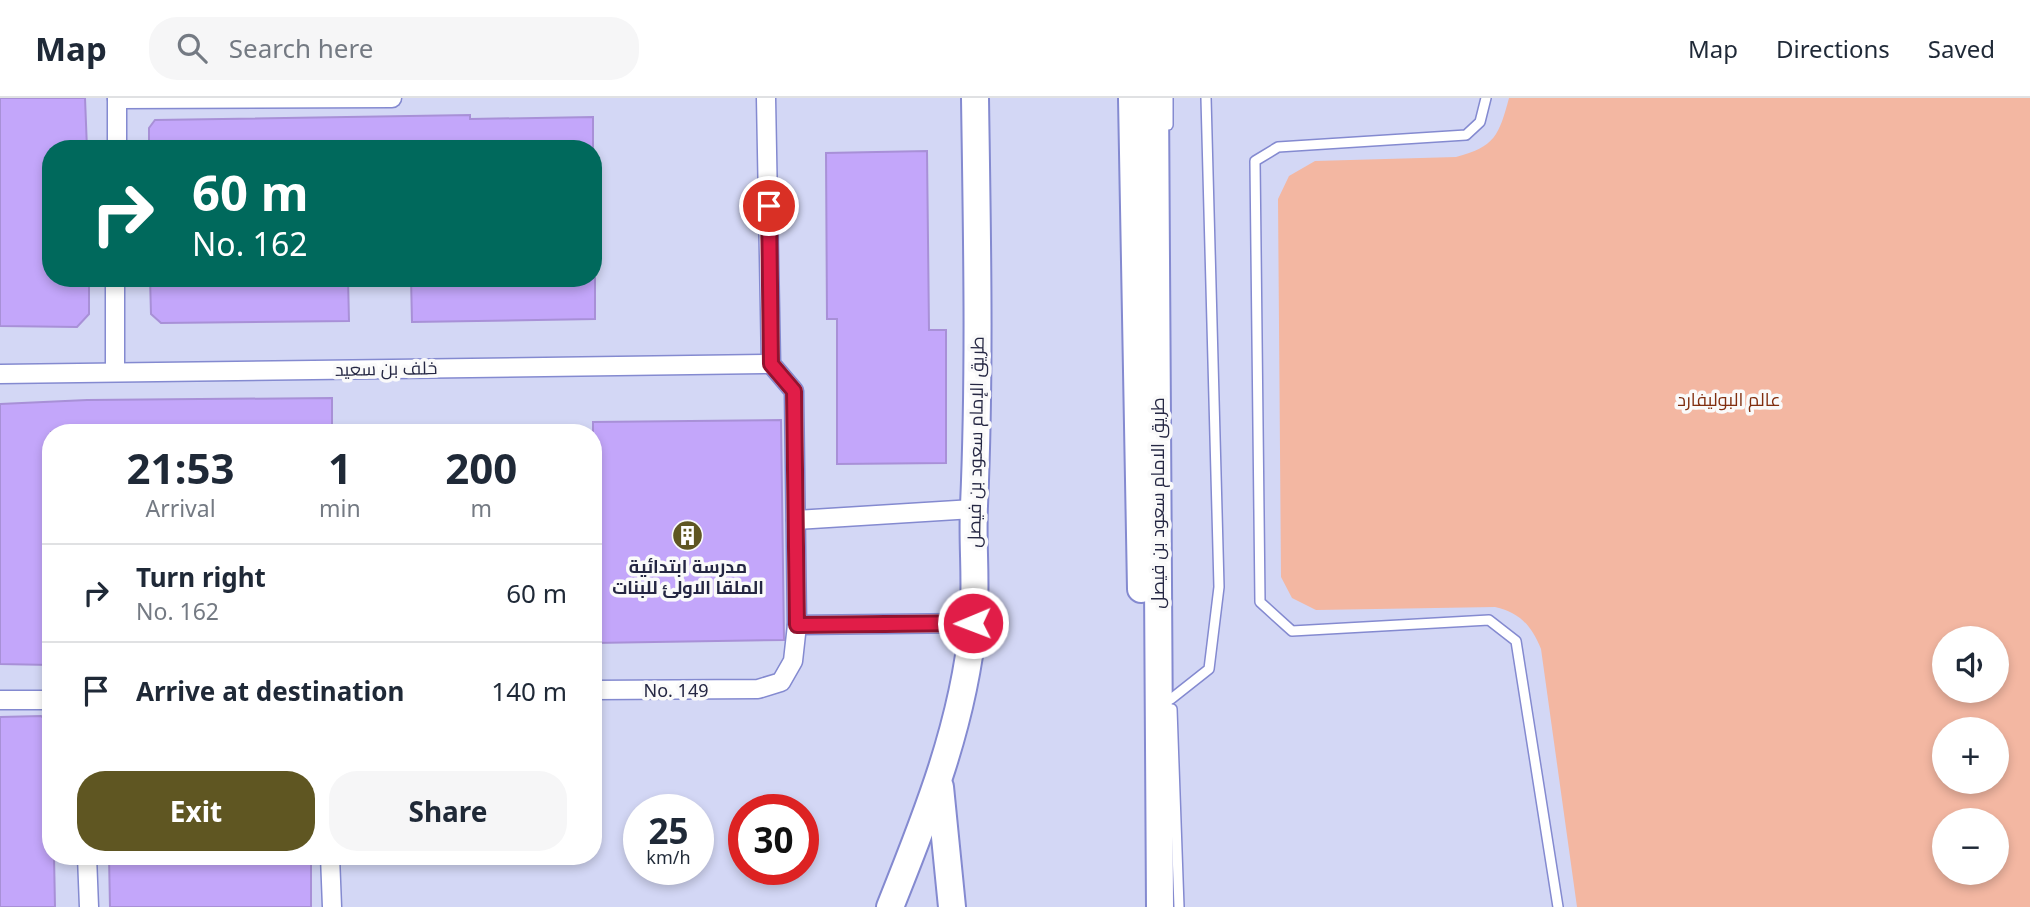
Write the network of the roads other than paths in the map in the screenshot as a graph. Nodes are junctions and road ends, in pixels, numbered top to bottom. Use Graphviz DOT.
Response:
graph roads {
  1 [pos="392,98"];
  2 [pos="766,98"];
  3 [pos="975,98"];
  4 [pos="1132,98"];
  5 [pos="1155,98"];
  6 [pos="1168,98"];
  7 [pos="1206,98"];
  8 [pos="1486,98"];
  9 [pos="117,99"];
  10 [pos="117,140"];
  11 [pos="1168,140"];
  12 [pos="115,287"];
  13 [pos="771,364"];
  14 [pos="115,371"];
  15 [pos="0,374"];
  16 [pos="973,509"];
  17 [pos="796,520"];
  18 [pos="973,623"];
  19 [pos="797,625"];
  20 [pos="1171,685"];
  21 [pos="602,690"];
  22 [pos="1171,699"];
  23 [pos="0,700"];
  24 [pos="42,700"];
  25 [pos="1159,726"];
  26 [pos="939,782"];
  27 [pos="87,865"];
  28 [pos="330,865"];
  29 [pos="89,907"];
  30 [pos="332,907"];
  31 [pos="890,907"];
  32 [pos="952,907"];
  33 [pos="1160,907"];
  34 [pos="1179,907"];
  35 [pos="1558,907"];
  1 -- 9 [label="street"];
  2 -- 13 [label="street"];
  3 -- 16 [label="main road, طريق الإمام سعود بن فيصل"];
  4 -- 25 [label="main road"];
  5 -- 25 [label="main road, طريق الامام سعود بن فيصل"];
  6 -- 11 [label="lane"];
  7 -- 22 [label="lane"];
  8 -- 35 [label="lane"];
  9 -- 10 [label="street"];
  12 -- 14 [label="street"];
  13 -- 14 [label="street, خلف بن سعيد"];
  13 -- 17 [label="street"];
  14 -- 15 [label="street, خلف بن سعيد"];
  16 -- 17 [label="street"];
  16 -- 18 [label="main road, طريق الإمام سعود بن فيصل"];
  17 -- 19 [label="street"];
  18 -- 19 [label="street"];
  18 -- 26 [label="main road, طريق الإمام سعود بن فيصل"];
  19 -- 21 [label="street, No. 149"];
  20 -- 22 [label="lane"];
  22 -- 34 [label="lane"];
  23 -- 24 [label="street"];
  25 -- 33 [label="main road, طريق الامام سعود بن فيصل"];
  26 -- 31 [label="main road"];
  26 -- 32 [label="main road"];
  27 -- 29 [label="street"];
  28 -- 30 [label="street"];
}
